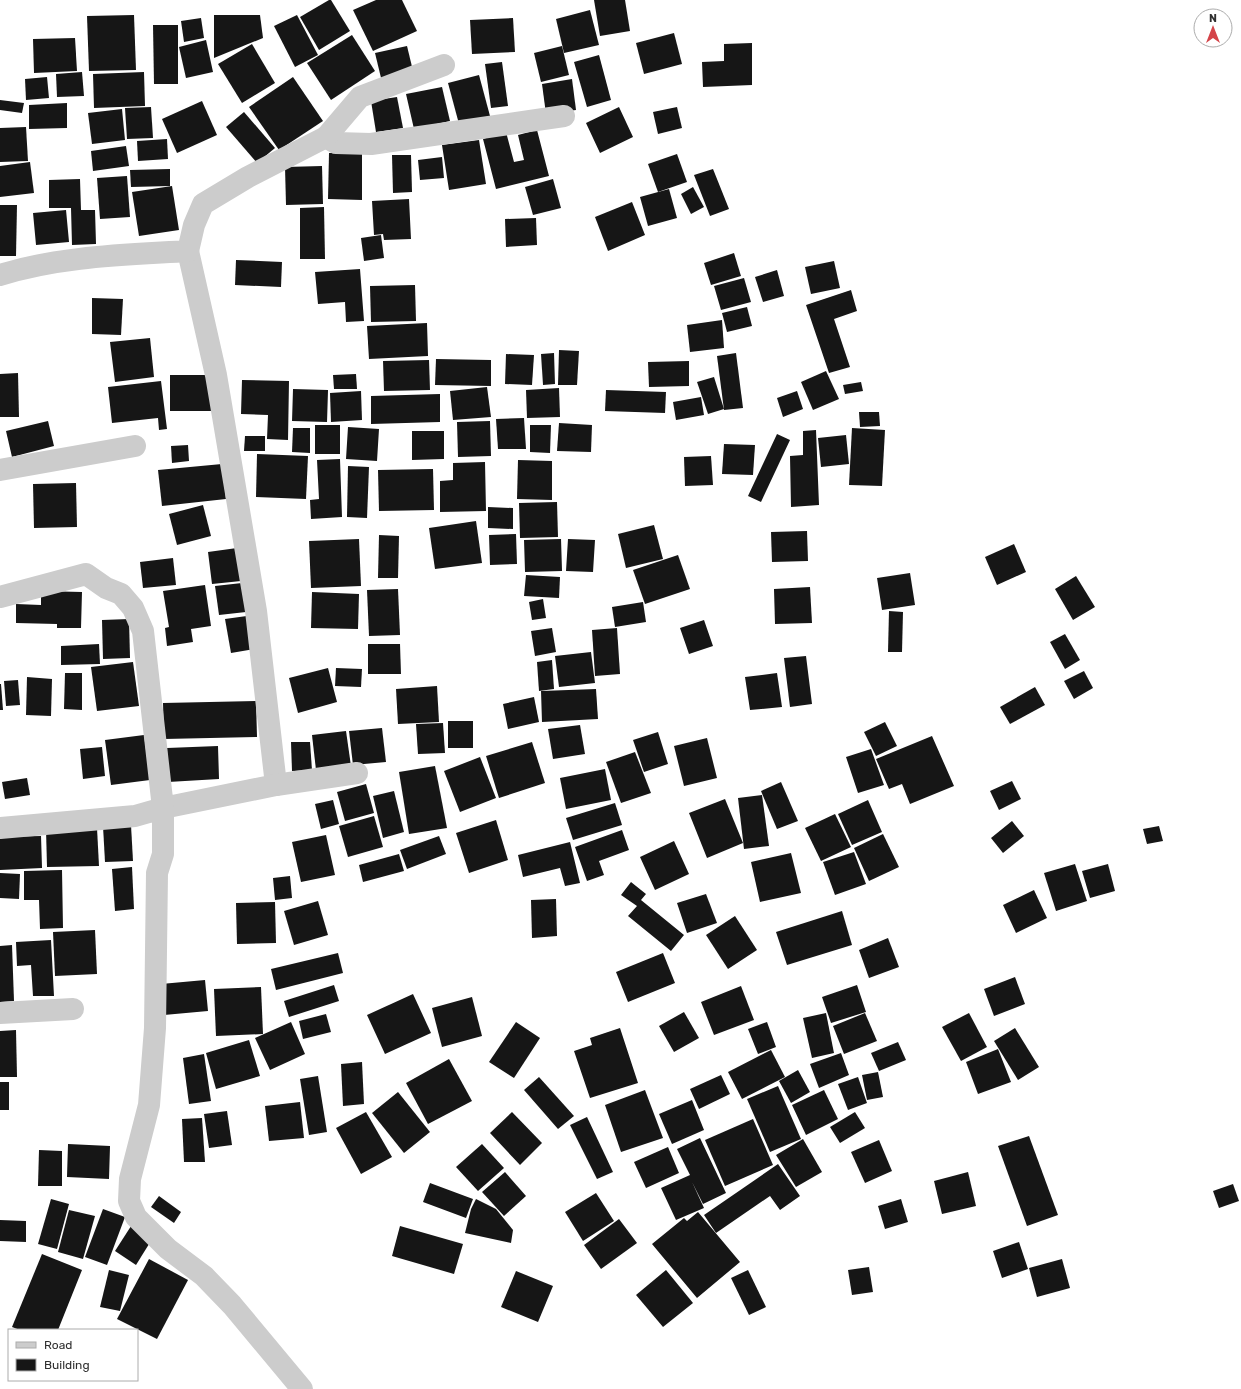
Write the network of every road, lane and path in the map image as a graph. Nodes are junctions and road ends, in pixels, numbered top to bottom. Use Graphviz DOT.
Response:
graph roads {
  1 [pos="444,65"];
  2 [pos="564,116"];
  3 [pos="326,137"];
  4 [pos="188,251"];
  5 [pos="0,275"];
  6 [pos="135,446"];
  7 [pos="0,470"];
  8 [pos="0,597"];
  9 [pos="357,773"];
  10 [pos="276,785"];
  11 [pos="163,808"];
  12 [pos="0,828"];
  13 [pos="73,1009"];
  14 [pos="0,1013"];
  15 [pos="302,1389"];
  1 -- 3 [label="street"];
  2 -- 3 [label="street"];
  3 -- 4 [label="street"];
  4 -- 5 [label="street"];
  4 -- 10 [label="street"];
  6 -- 7 [label="street"];
  8 -- 11 [label="street"];
  9 -- 10 [label="street"];
  10 -- 11 [label="street"];
  11 -- 12 [label="street"];
  11 -- 15 [label="street"];
  13 -- 14 [label="street"];
}
